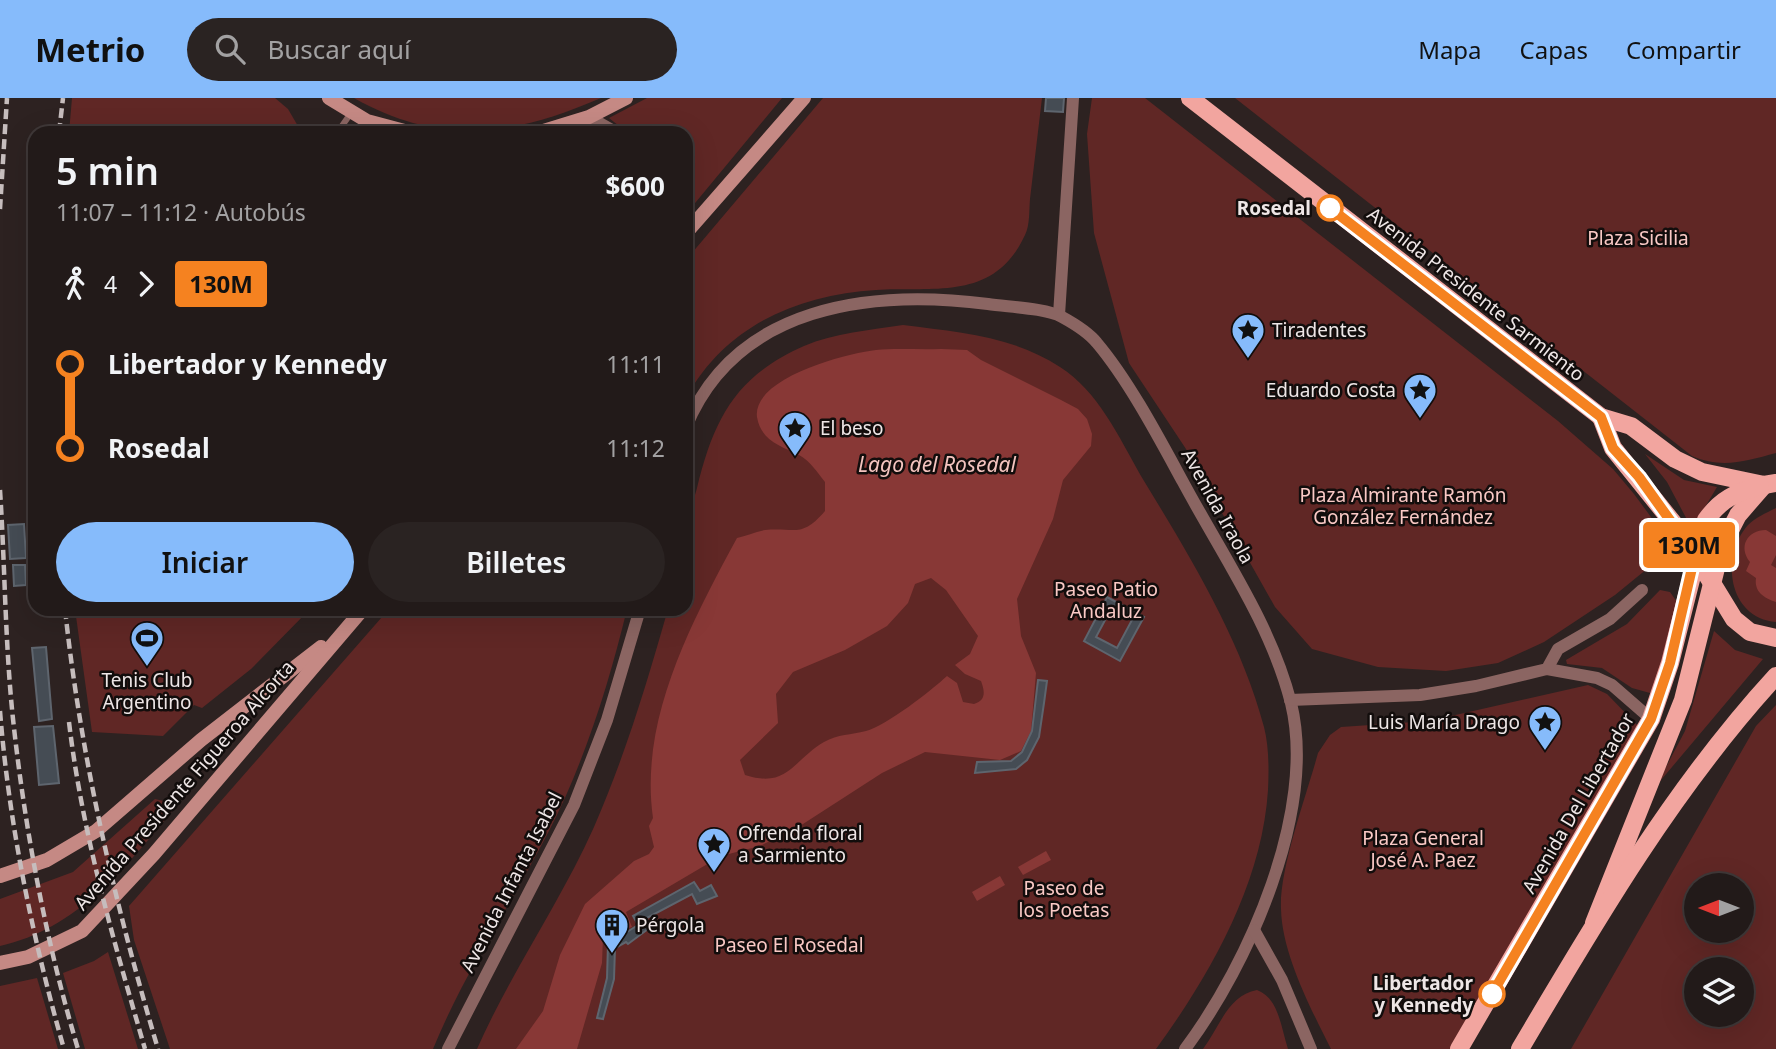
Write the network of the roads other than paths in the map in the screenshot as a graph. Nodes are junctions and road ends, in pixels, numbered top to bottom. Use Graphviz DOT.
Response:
graph roads {
  1 [pos="329,98"];
  2 [pos="626,98"];
  3 [pos="804,98"];
  4 [pos="1073,98"];
  5 [pos="1174,98"];
  6 [pos="1192,100"];
  7 [pos="351,113"];
  8 [pos="589,117"];
  9 [pos="342,126"];
  10 [pos="386,126"];
  11 [pos="560,126"];
  12 [pos="605,126"];
  13 [pos="693,225"];
  14 [pos="1059,315"];
  15 [pos="693,413"];
  16 [pos="1601,417"];
  17 [pos="1770,484"];
  18 [pos="1695,555"];
  19 [pos="1713,583"];
  20 [pos="1642,590"];
  21 [pos="356,616"];
  22 [pos="638,616"];
  23 [pos="344,629"];
  24 [pos="1776,638"];
  25 [pos="1547,669"];
  26 [pos="1776,676"];
  27 [pos="1290,700"];
  28 [pos="1651,719"];
  29 [pos="0,876"];
  30 [pos="1594,923"];
  31 [pos="1254,930"];
  32 [pos="0,962"];
  33 [pos="448,1049"];
  34 [pos="1185,1049"];
  35 [pos="1311,1049"];
  36 [pos="1459,1049"];
  37 [pos="1520,1049"];
  1 -- 7 [label="main road"];
  2 -- 8 [label="main road"];
  3 -- 13 [label="main road"];
  4 -- 14 [label="street"];
  5 -- 6 [label="main road, Avenida Presidente Sarmiento"];
  6 -- 16 [label="main road, Avenida Presidente Sarmiento"];
  7 -- 9 [label="lane"];
  7 -- 10 [label="main road"];
  8 -- 11 [label="main road"];
  8 -- 12 [label="street"];
  14 -- 15 [label="street"];
  14 -- 27 [label="street, Avenida Iraola"];
  16 -- 17 [label="main road, Avenida Presidente Sarmiento"];
  16 -- 18 [label="main road"];
  17 -- 18 [label="main road, Avenida Del Libertador"];
  17 -- 19 [label="main road"];
  18 -- 19 [label="main road"];
  18 -- 28 [label="main road, Avenida Del Libertador"];
  19 -- 24 [label="main road"];
  19 -- 30 [label="main road"];
  20 -- 25 [label="street"];
  21 -- 23 [label="main road, Avenida Presidente Figueroa Alcorta"];
  22 -- 33 [label="street, Avenida Infanta Isabel"];
  23 -- 29 [label="main road, Avenida Presidente Figueroa Alcorta"];
  23 -- 32 [label="main road, Avenida Presidente Figueroa Alcorta"];
  25 -- 27 [label="street"];
  25 -- 28 [label="street"];
  26 -- 30 [label="main road"];
  27 -- 31 [label="street, Avenida Iraola"];
  28 -- 36 [label="main road, Avenida Del Libertador"];
  30 -- 37 [label="main road"];
  31 -- 34 [label="street, Avenida Iraola"];
  31 -- 35 [label="street"];
}
